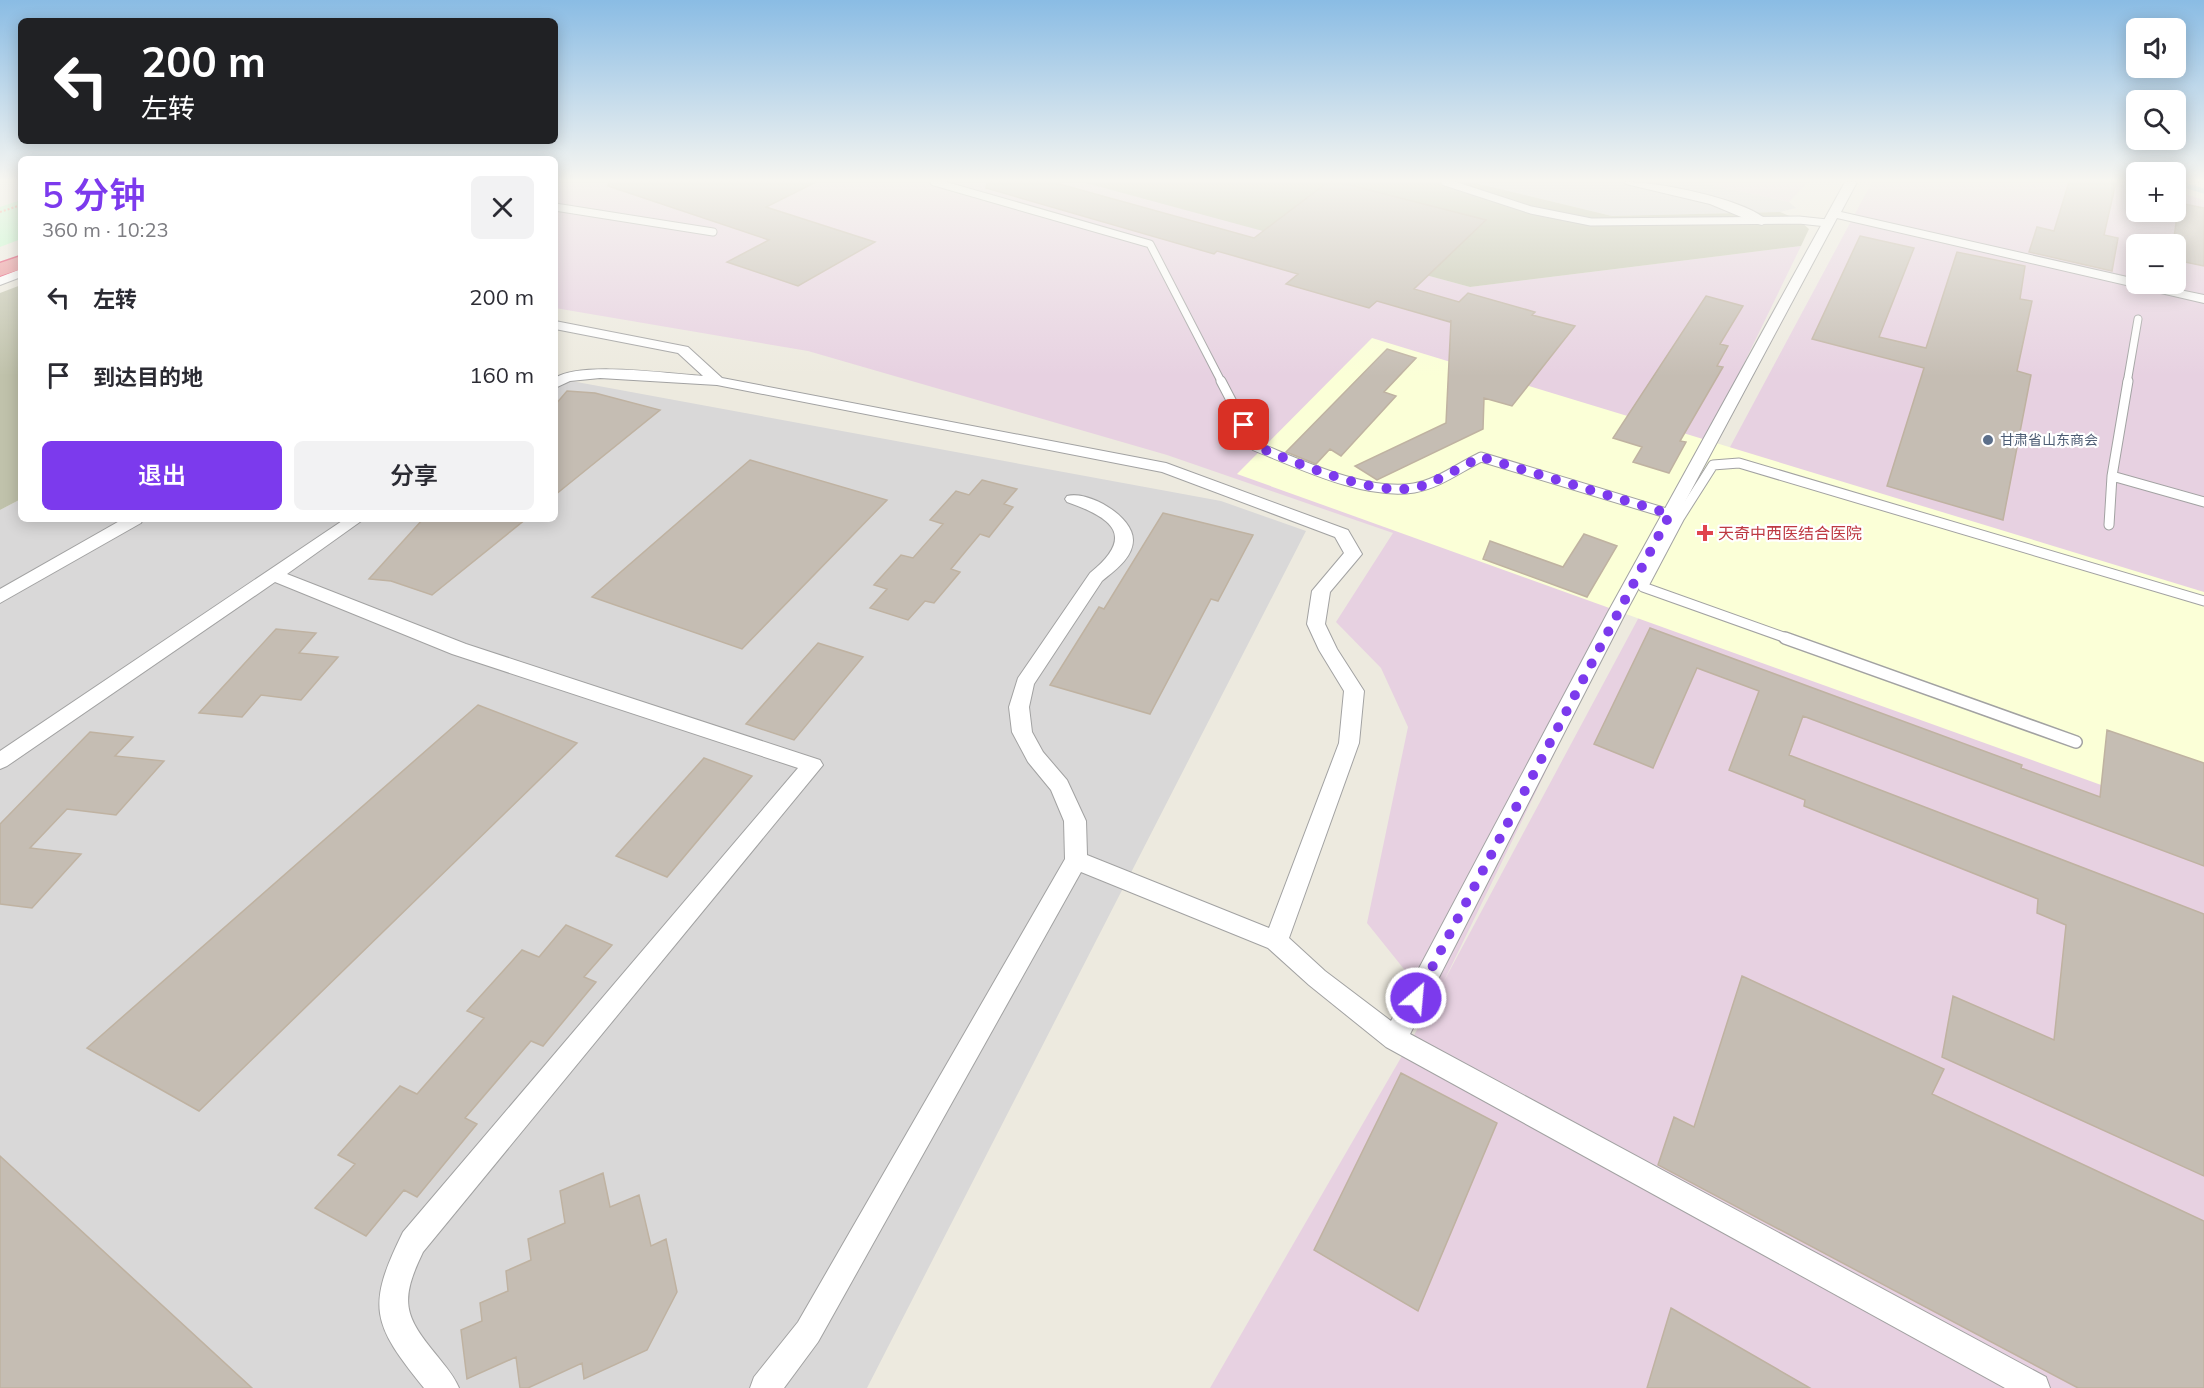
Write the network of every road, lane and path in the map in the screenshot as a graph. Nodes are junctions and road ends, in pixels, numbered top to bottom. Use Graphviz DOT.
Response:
graph roads {
  1 [pos="1151,247"];
  2 [pos="1816,247"];
  3 [pos="1963,247"];
  4 [pos="18,263"];
  5 [pos="0,270"];
  6 [pos="18,274"];
  7 [pos="0,281"];
  8 [pos="2126,281"];
  9 [pos="2183,294"];
  10 [pos="2204,299"];
  11 [pos="2138,319"];
  12 [pos="558,326"];
  13 [pos="717,381"];
  14 [pos="558,382"];
  15 [pos="2112,476"];
  16 [pos="1072,499"];
  17 [pos="2204,502"];
  18 [pos="1675,516"];
  19 [pos="130,522"];
  20 [pos="353,522"];
  21 [pos="2109,525"];
  22 [pos="274,575"];
  23 [pos="0,597"];
  24 [pos="2204,601"];
  25 [pos="2076,742"];
  26 [pos="0,761"];
  27 [pos="1076,860"];
  28 [pos="1276,940"];
  29 [pos="1395,1039"];
  30 [pos="444,1388"];
  31 [pos="765,1388"];
  32 [pos="2035,1388"];
  1 -- 18 [label="lane"];
  2 -- 18 [label="street"];
  3 -- 8 [label="street"];
  4 -- 5 [label="highway"];
  6 -- 7 [label="street"];
  9 -- 10 [label="street"];
  11 -- 15 [label="lane"];
  12 -- 13 [label="street"];
  13 -- 14 [label="street"];
  13 -- 28 [label="street"];
  15 -- 17 [label="lane"];
  15 -- 21 [label="lane"];
  16 -- 27 [label="street"];
  18 -- 24 [label="lane"];
  18 -- 25 [label="lane"];
  18 -- 29 [label="street"];
  19 -- 23 [label="street"];
  20 -- 22 [label="street"];
  22 -- 26 [label="street"];
  22 -- 30 [label="street"];
  27 -- 28 [label="street"];
  27 -- 31 [label="street"];
  28 -- 29 [label="street"];
  29 -- 32 [label="street"];
}
